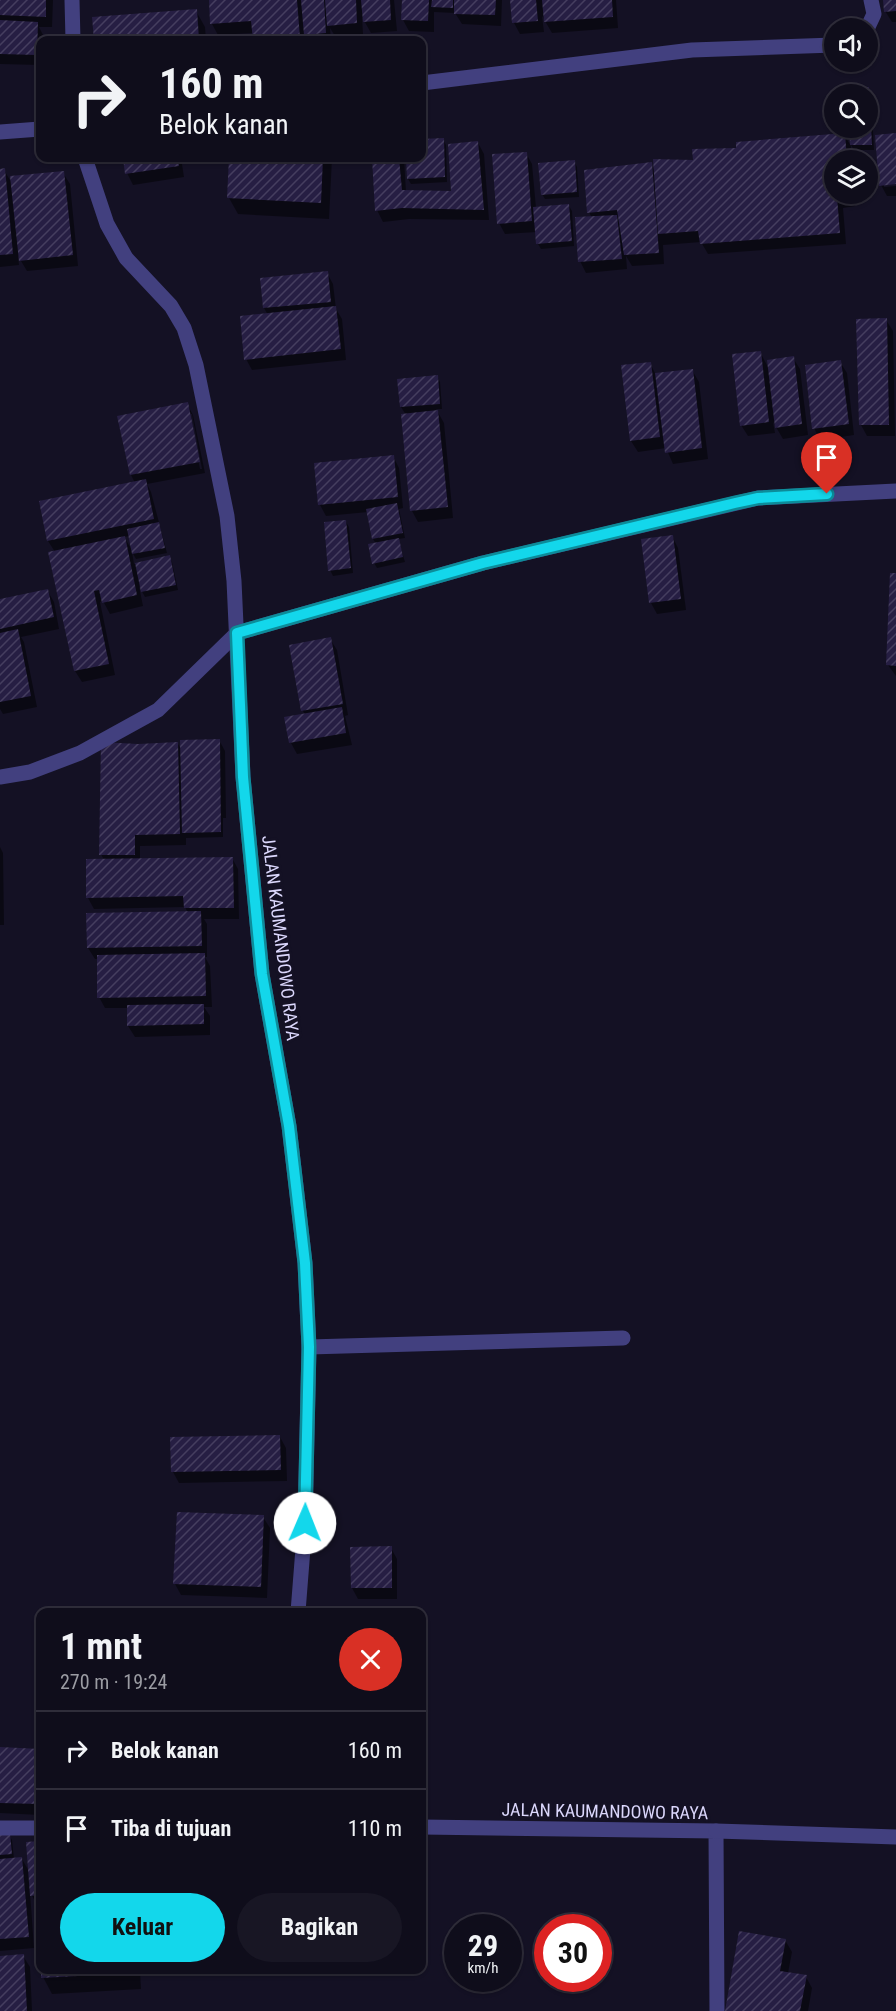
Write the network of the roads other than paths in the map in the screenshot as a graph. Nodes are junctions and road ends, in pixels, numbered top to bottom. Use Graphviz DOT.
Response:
graph roads {
  1 [pos="72,0"];
  2 [pos="871,0"];
  3 [pos="872,18"];
  4 [pos="72,36"];
  5 [pos="824,45"];
  6 [pos="426,83"];
  7 [pos="36,129"];
  8 [pos="0,132"];
  9 [pos="86,162"];
  10 [pos="896,490"];
  11 [pos="237,633"];
  12 [pos="0,777"];
  13 [pos="623,1338"];
  14 [pos="309,1347"];
  15 [pos="298,1608"];
  16 [pos="426,1827"];
  17 [pos="0,1828"];
  18 [pos="36,1828"];
  19 [pos="716,1831"];
  20 [pos="896,1837"];
  21 [pos="717,2011"];
  1 -- 4 [label="street"];
  2 -- 3 [label="street"];
  5 -- 6 [label="street"];
  7 -- 8 [label="street"];
  9 -- 11 [label="street, JALAN KAUMANDOWO RAYA"];
  10 -- 11 [label="street"];
  11 -- 12 [label="street"];
  11 -- 14 [label="street, JALAN KAUMANDOWO RAYA"];
  13 -- 14 [label="street"];
  14 -- 15 [label="street, JALAN KAUMANDOWO RAYA"];
  16 -- 19 [label="street, JALAN KAUMANDOWO RAYA"];
  17 -- 18 [label="street"];
  19 -- 20 [label="street"];
  19 -- 21 [label="street, JALAN KAUMANDOWO RAYA"];
}
